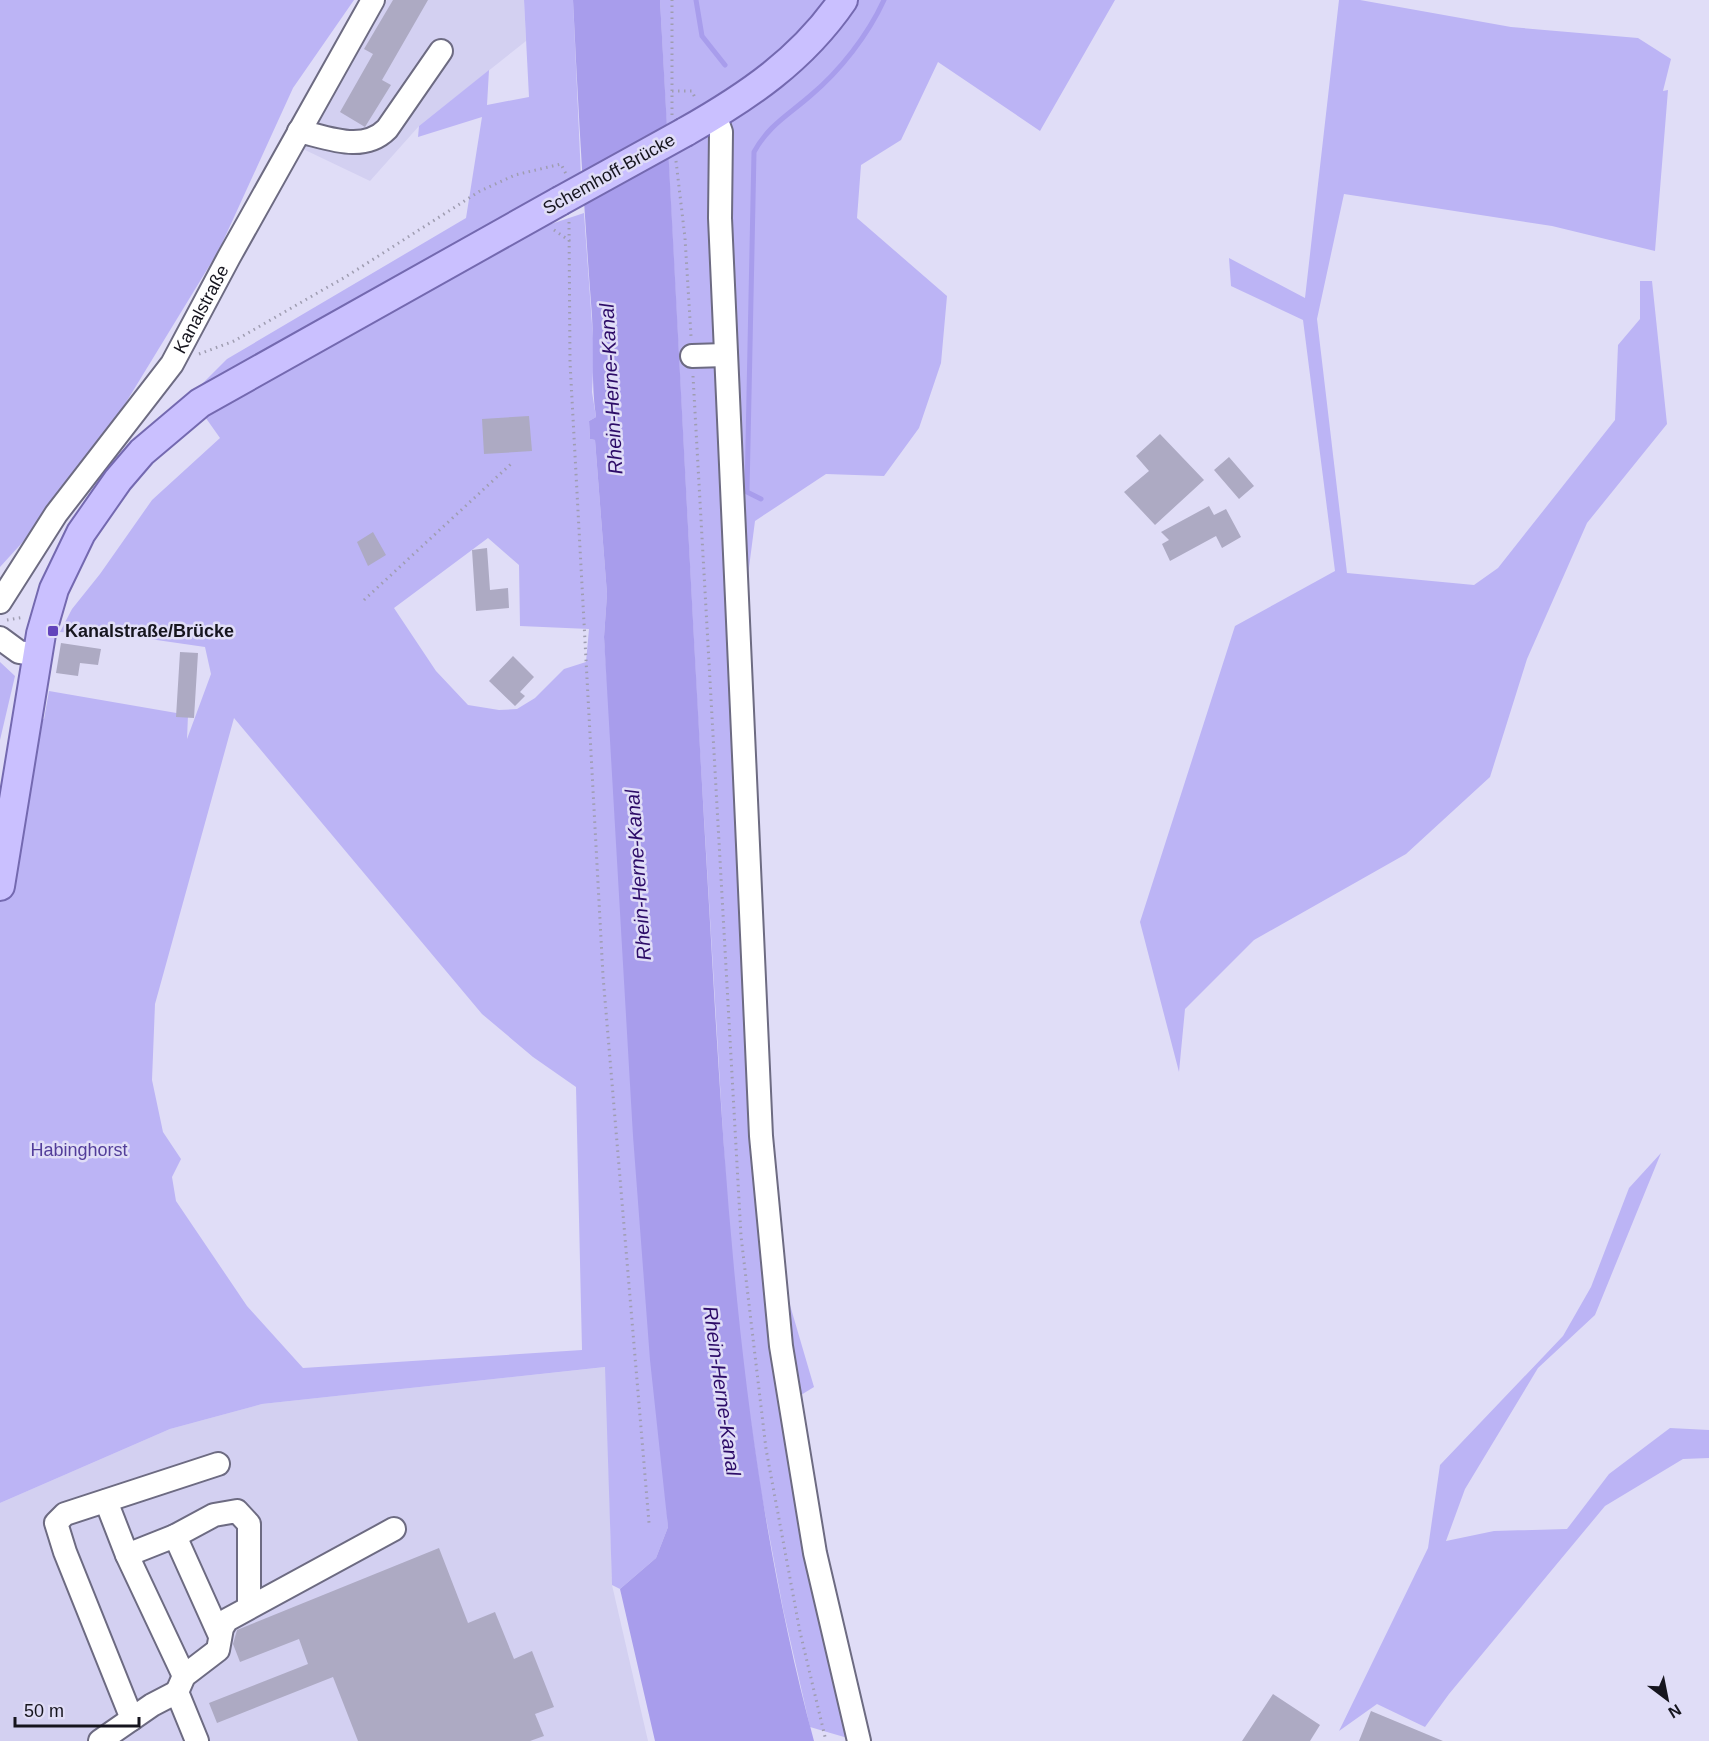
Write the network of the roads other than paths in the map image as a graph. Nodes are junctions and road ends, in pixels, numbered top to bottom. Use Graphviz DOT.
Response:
graph roads {
  1 [pos="374,0"];
  2 [pos="843,0"];
  3 [pos="441,51"];
  4 [pos="715,115"];
  5 [pos="299,131"];
  6 [pos="726,355"];
  7 [pos="692,356"];
  8 [pos="0,602"];
  9 [pos="0,638"];
  10 [pos="38,656"];
  11 [pos="0,885"];
  12 [pos="218,1464"];
  13 [pos="106,1501"];
  14 [pos="394,1529"];
  15 [pos="175,1536"];
  16 [pos="127,1555"];
  17 [pos="249,1606"];
  18 [pos="220,1636"];
  19 [pos="180,1684"];
  20 [pos="132,1719"];
  21 [pos="100,1741"];
  22 [pos="196,1741"];
  23 [pos="859,1741"];
  1 -- 5 [label="lane, Kanalstraße"];
  2 -- 4 [label="main road, Schemhoff-Brücke"];
  3 -- 5 [label="lane"];
  4 -- 6 [label="lane"];
  4 -- 10 [label="main road, Schemhoff-Brücke, bridge"];
  5 -- 8 [label="lane, Kanalstraße"];
  6 -- 7 [label="lane"];
  6 -- 23 [label="lane"];
  9 -- 10 [label="lane"];
  10 -- 11 [label="main road"];
  12 -- 13 [label="lane"];
  13 -- 16 [label="lane"];
  13 -- 20 [label="lane"];
  14 -- 17 [label="lane"];
  15 -- 16 [label="lane"];
  15 -- 17 [label="lane"];
  15 -- 18 [label="lane"];
  16 -- 19 [label="lane"];
  17 -- 18 [label="lane"];
  18 -- 19 [label="lane"];
  19 -- 20 [label="lane"];
  19 -- 22 [label="lane"];
  20 -- 21 [label="lane"];
}
